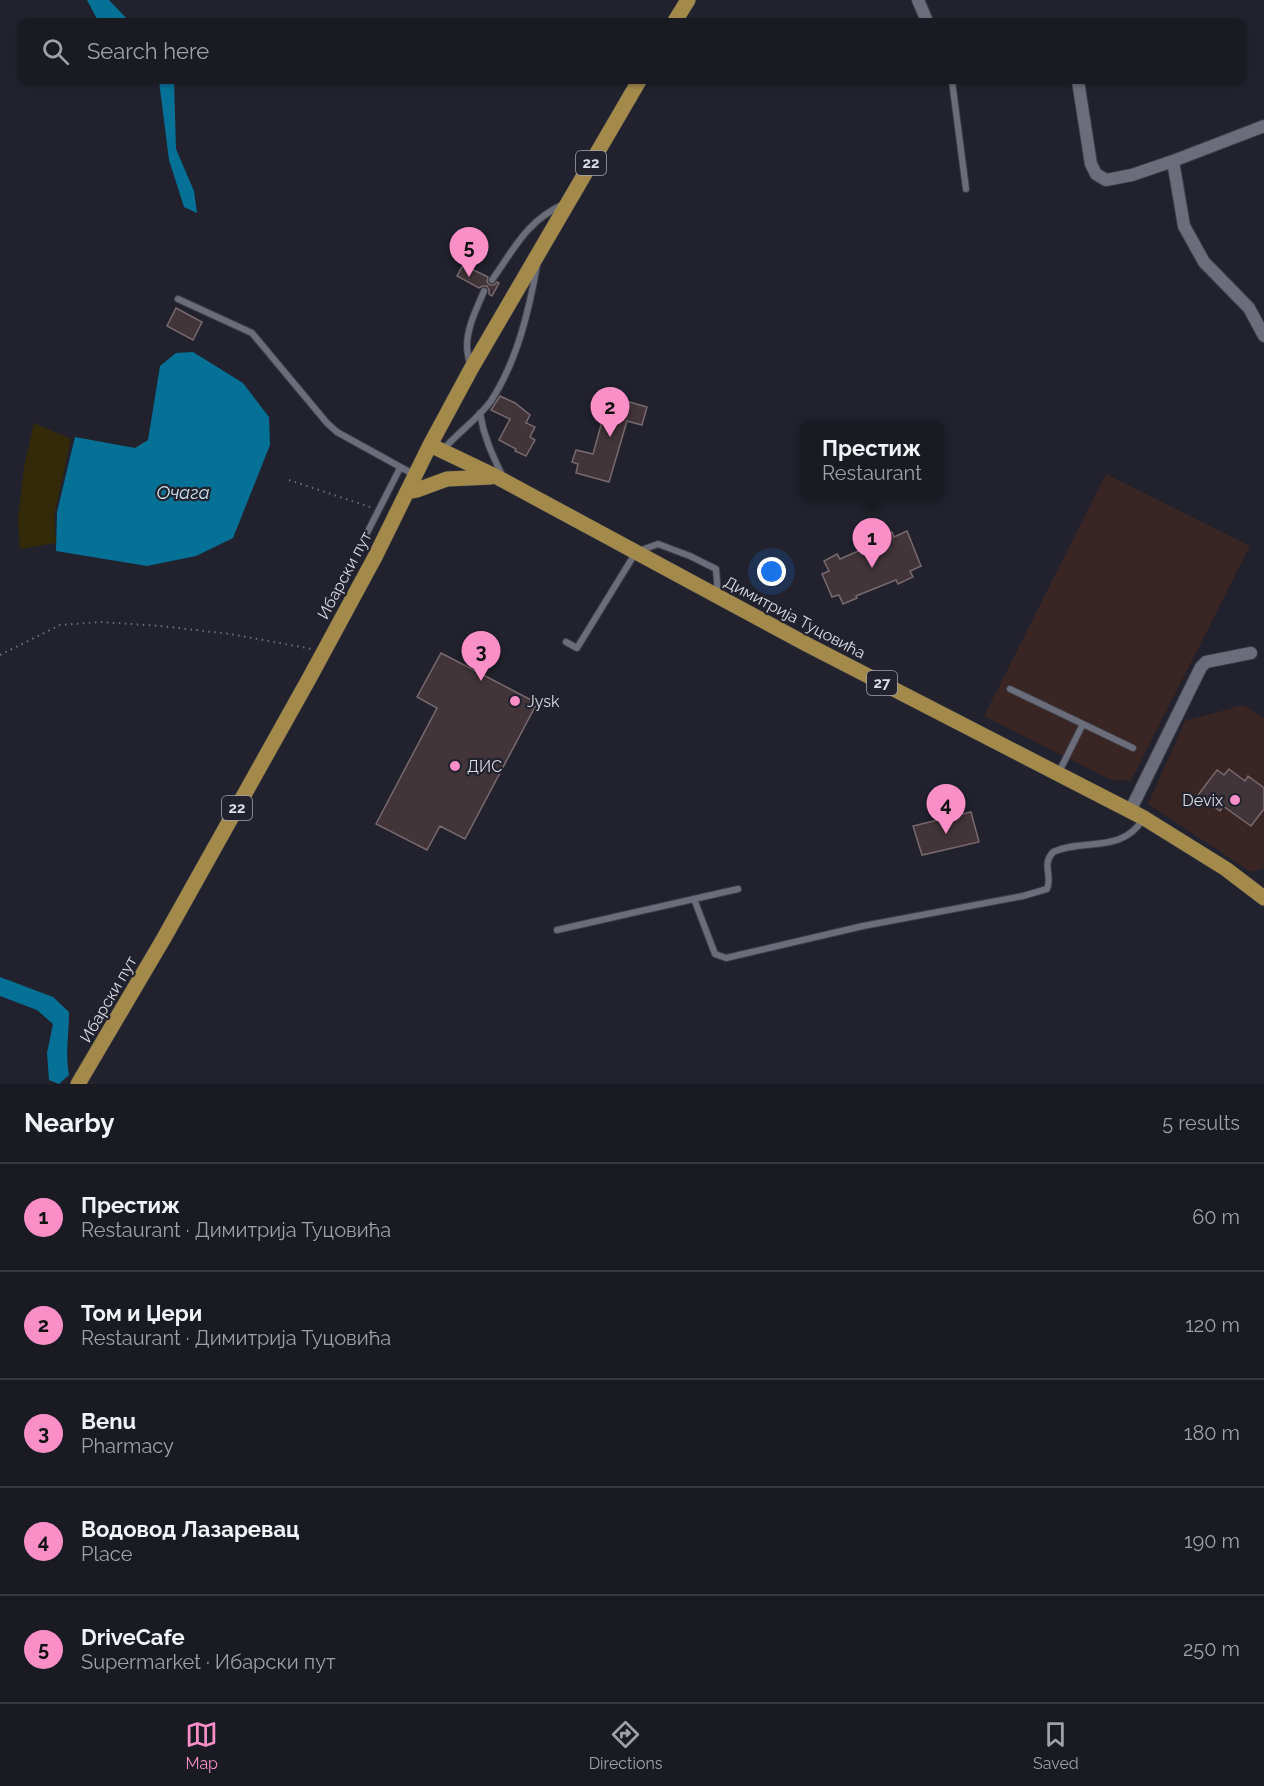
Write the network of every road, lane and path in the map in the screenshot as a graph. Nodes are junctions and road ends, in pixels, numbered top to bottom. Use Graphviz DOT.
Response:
graph roads {
  1 [pos="688,0"];
  2 [pos="918,0"];
  3 [pos="677,18"];
  4 [pos="926,18"];
  5 [pos="637,84"];
  6 [pos="952,84"];
  7 [pos="1078,84"];
  8 [pos="1264,126"];
  9 [pos="1173,161"];
  10 [pos="966,189"];
  11 [pos="568,202"];
  12 [pos="540,251"];
  13 [pos="492,280"];
  14 [pos="484,291"];
  15 [pos="178,299"];
  16 [pos="1264,336"];
  17 [pos="471,369"];
  18 [pos="480,413"];
  19 [pos="436,448"];
  20 [pos="400,468"];
  21 [pos="415,475"];
  22 [pos="290,480"];
  23 [pos="500,480"];
  24 [pos="407,492"];
  25 [pos="379,510"];
  26 [pos="367,533"];
  27 [pos="636,552"];
  28 [pos="718,597"];
  29 [pos="566,642"];
  30 [pos="324,651"];
  31 [pos="1251,653"];
  32 [pos="0,656"];
  33 [pos="1010,689"];
  34 [pos="1083,724"];
  35 [pos="1133,748"];
  36 [pos="1058,774"];
  37 [pos="1130,811"];
  38 [pos="1144,819"];
  39 [pos="738,889"];
  40 [pos="1264,898"];
  41 [pos="693,899"];
  42 [pos="557,930"];
  43 [pos="78,1084"];
  1 -- 3 [label="main road"];
  2 -- 4 [label="street"];
  5 -- 11 [label="main road, Ибарски пут / 22"];
  6 -- 10 [label="lane"];
  7 -- 9 [label="street"];
  8 -- 9 [label="street"];
  9 -- 16 [label="street"];
  11 -- 12 [label="main road, Ибарски пут / 22"];
  11 -- 13 [label="lane"];
  12 -- 17 [label="main road, Ибарски пут / 22"];
  12 -- 18 [label="lane"];
  14 -- 17 [label="lane"];
  15 -- 20 [label="lane"];
  17 -- 19 [label="main road, Ибарски пут / 22"];
  18 -- 19 [label="lane"];
  18 -- 23 [label="lane"];
  19 -- 21 [label="main road, Ибарски пут / 22"];
  19 -- 23 [label="main road, Димитрија Туцовића / 27"];
  20 -- 21 [label="lane"];
  20 -- 25 [label="lane"];
  21 -- 24 [label="main road, Ибарски пут / 22"];
  22 -- 25 [label="path"];
  23 -- 24 [label="main road"];
  23 -- 27 [label="main road, Димитрија Туцовића / 27"];
  24 -- 30 [label="main road, Ибарски пут / 22"];
  25 -- 26 [label="lane"];
  27 -- 28 [label="main road, Димитрија Туцовића / 27"];
  27 -- 28 [label="lane"];
  27 -- 29 [label="lane"];
  28 -- 36 [label="main road, Димитрија Туцовића / 27"];
  30 -- 32 [label="path"];
  30 -- 43 [label="main road, Ибарски пут / 22"];
  31 -- 37 [label="street"];
  33 -- 34 [label="lane"];
  34 -- 35 [label="lane"];
  34 -- 36 [label="lane"];
  36 -- 37 [label="main road, Димитрија Туцовића / 27"];
  37 -- 38 [label="main road, Димитрија Туцовића / 27"];
  38 -- 40 [label="main road, Димитрија Туцовића / 27"];
  38 -- 41 [label="lane"];
  39 -- 41 [label="lane"];
  41 -- 42 [label="lane"];
}
